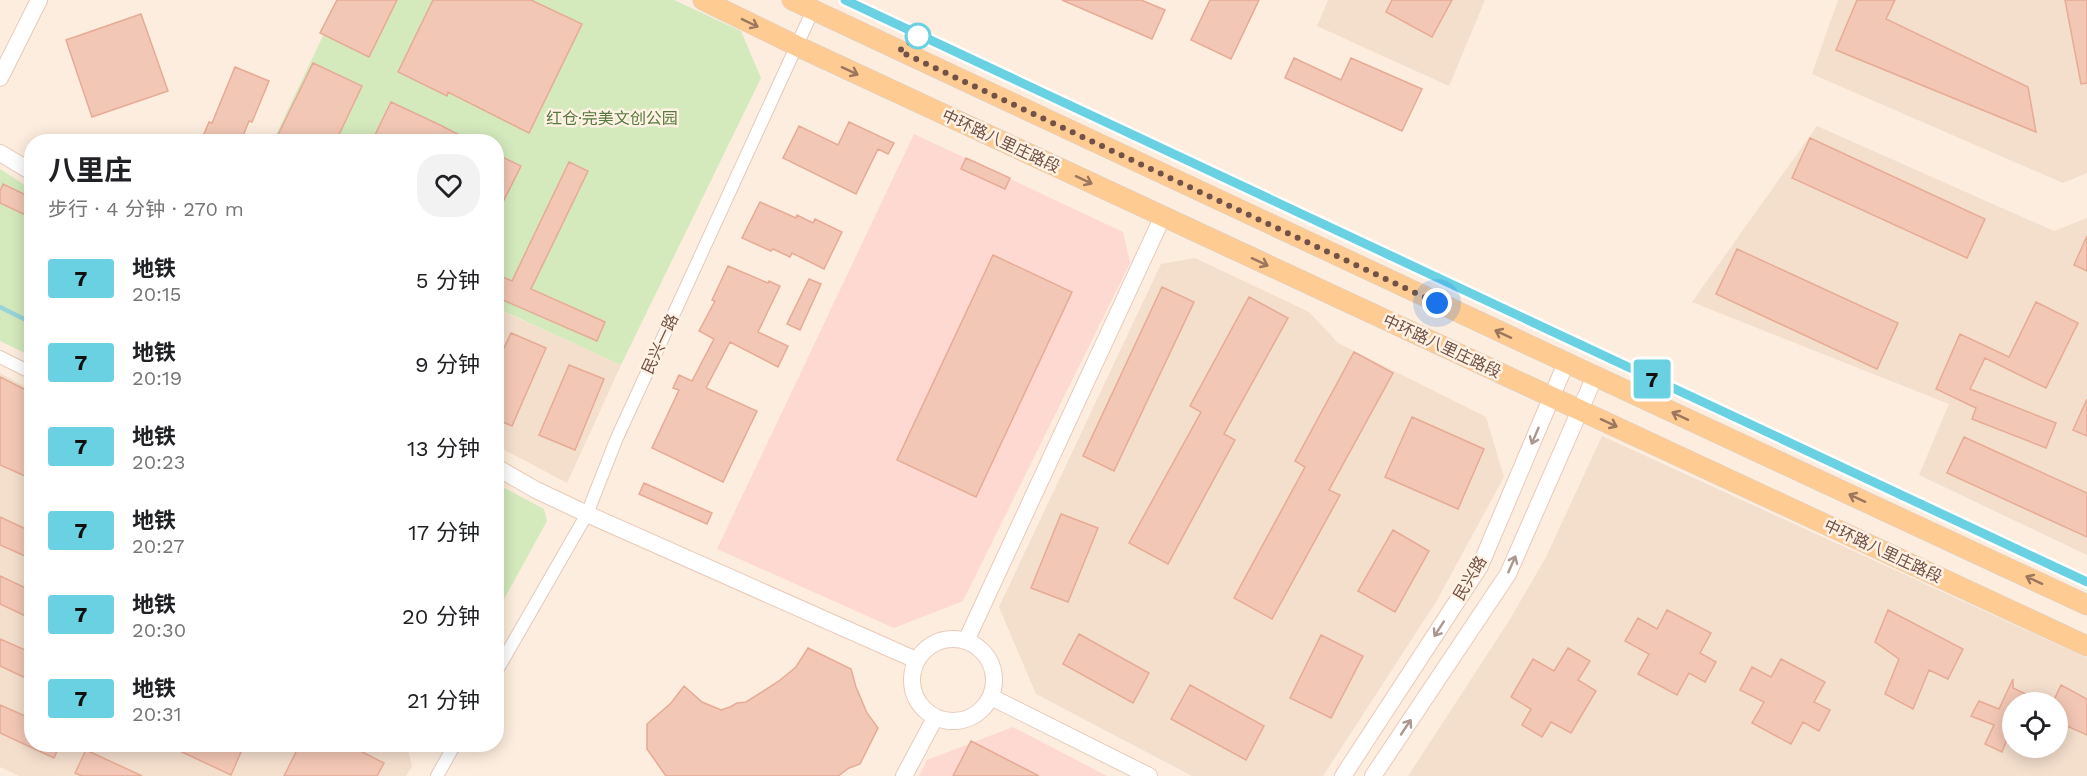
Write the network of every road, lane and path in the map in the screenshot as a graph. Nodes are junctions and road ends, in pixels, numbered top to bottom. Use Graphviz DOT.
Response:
graph roads {
  1 [pos="39,0"];
  2 [pos="703,0"];
  3 [pos="792,0"];
  4 [pos="813,10"];
  5 [pos="796,46"];
  6 [pos="0,78"];
  7 [pos="0,153"];
  8 [pos="24,167"];
  9 [pos="1163,216"];
  10 [pos="0,357"];
  11 [pos="1566,363"];
  12 [pos="24,369"];
  13 [pos="1595,376"];
  14 [pos="1552,397"];
  15 [pos="1580,410"];
  16 [pos="504,472"];
  17 [pos="587,514"];
  18 [pos="2087,604"];
  19 [pos="966,641"];
  20 [pos="2087,646"];
  21 [pos="504,658"];
  22 [pos="916,660"];
  23 [pos="991,698"];
  24 [pos="935,718"];
  25 [pos="450,752"];
  26 [pos="437,776"];
  27 [pos="904,776"];
  28 [pos="1149,776"];
  29 [pos="1342,776"];
  30 [pos="1373,776"];
  1 -- 6 [label="street"];
  2 -- 5 [label="main road, 中环路八里庄路段, one-way"];
  3 -- 4 [label="main road"];
  4 -- 5 [label="street, 民兴一路"];
  11 -- 4 [label="main road, one-way"];
  5 -- 9 [label="main road, 中环路八里庄路段, one-way"];
  5 -- 17 [label="street, 民兴一路"];
  7 -- 8 [label="street"];
  9 -- 14 [label="main road, 中环路八里庄路段, one-way"];
  9 -- 19 [label="street"];
  10 -- 12 [label="street"];
  11 -- 13 [label="main road"];
  11 -- 14 [label="street, 民兴路"];
  13 -- 15 [label="street, 民兴路"];
  18 -- 13 [label="main road, one-way"];
  14 -- 15 [label="main road, 中环路八里庄路段"];
  14 -- 29 [label="street, 民兴路, one-way"];
  15 -- 20 [label="main road, 中环路八里庄路段, one-way"];
  30 -- 15 [label="street, 民兴路, one-way"];
  16 -- 17 [label="street"];
  17 -- 21 [label="street, 民兴一路"];
  17 -- 22 [label="street"];
  19 -- 22 [label="street"];
  19 -- 23 [label="street"];
  22 -- 24 [label="street"];
  23 -- 24 [label="street"];
  23 -- 28 [label="street"];
  24 -- 27 [label="street"];
  25 -- 26 [label="street"];
}
